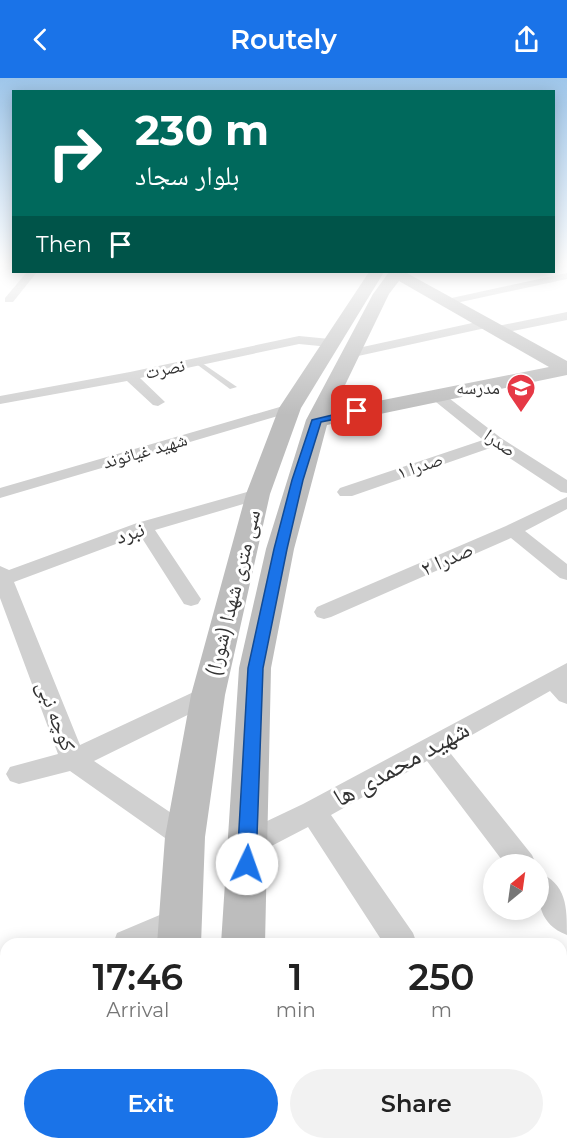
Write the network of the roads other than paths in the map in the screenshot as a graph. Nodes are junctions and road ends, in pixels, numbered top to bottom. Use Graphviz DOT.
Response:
graph roads {
  1 [pos="362,315"];
  2 [pos="470,315"];
  3 [pos="564,319"];
  4 [pos="492,327"];
  5 [pos="340,349"];
  6 [pos="197,362"];
  7 [pos="567,369"];
  8 [pos="130,376"];
  9 [pos="234,387"];
  10 [pos="436,395"];
  11 [pos="0,400"];
  12 [pos="158,402"];
  13 [pos="290,408"];
  14 [pos="317,420"];
  15 [pos="495,441"];
  16 [pos="567,488"];
  17 [pos="346,492"];
  18 [pos="0,493"];
  19 [pos="258,494"];
  20 [pos="567,502"];
  21 [pos="144,527"];
  22 [pos="513,530"];
  23 [pos="246,548"];
  24 [pos="280,549"];
  25 [pos="567,574"];
  26 [pos="2,575"];
  27 [pos="191,599"];
  28 [pos="324,612"];
  29 [pos="563,682"];
  30 [pos="208,695"];
  31 [pos="430,746"];
  32 [pos="73,760"];
  33 [pos="19,774"];
  34 [pos="314,812"];
  35 [pos="185,837"];
  36 [pos="248,844"];
  37 [pos="514,854"];
  38 [pos="549,899"];
  39 [pos="567,921"];
  40 [pos="180,932"];
  41 [pos="154,938"];
  42 [pos="243,938"];
  43 [pos="398,938"];
  1 -- 5 [label="main road, سی متری شهدا (شورا)"];
  2 -- 4 [label="main road"];
  3 -- 4 [label="street, نصرت"];
  4 -- 5 [label="street, نصرت"];
  4 -- 7 [label="main road"];
  5 -- 6 [label="street, نصرت"];
  5 -- 13 [label="main road, سی متری شهدا (شورا)"];
  5 -- 14 [label="main road, سی متری شهدا (شورا)"];
  6 -- 8 [label="street, نصرت"];
  6 -- 9 [label="lane"];
  7 -- 10 [label="main road"];
  8 -- 11 [label="street, نصرت"];
  8 -- 12 [label="street"];
  10 -- 14 [label="main road"];
  10 -- 15 [label="street, صدرا"];
  13 -- 18 [label="street, شهید غیاثوند"];
  13 -- 19 [label="main road, سی متری شهدا (شورا)"];
  14 -- 24 [label="main road, سی متری شهدا (شورا)"];
  15 -- 16 [label="street, صدرا"];
  15 -- 17 [label="street, صدرا ۱"];
  19 -- 21 [label="street, نبرد"];
  19 -- 23 [label="main road, سی متری شهدا (شورا)"];
  20 -- 22 [label="street, صدرا ۲"];
  21 -- 26 [label="street, نبرد"];
  21 -- 27 [label="street"];
  22 -- 25 [label="street"];
  22 -- 28 [label="street, صدرا ۲"];
  23 -- 24 [label="main road"];
  23 -- 30 [label="main road, سی متری شهدا (شورا)"];
  24 -- 36 [label="main road, سی متری شهدا (شورا)"];
  26 -- 32 [label="street, کوچه نبی"];
  29 -- 31 [label="street, شهید محمدی ها"];
  30 -- 32 [label="street"];
  30 -- 35 [label="main road, سی متری شهدا (شورا)"];
  31 -- 34 [label="street, شهید محمدی ها"];
  31 -- 37 [label="street"];
  32 -- 33 [label="street"];
  32 -- 35 [label="street, کوچه نبی"];
  34 -- 36 [label="street, شهید محمدی ها"];
  34 -- 43 [label="street"];
  35 -- 40 [label="main road, سی متری شهدا (شورا)"];
  36 -- 42 [label="main road, سی متری شهدا (شورا)"];
  38 -- 39 [label="street"];
  40 -- 41 [label="street"];
}
